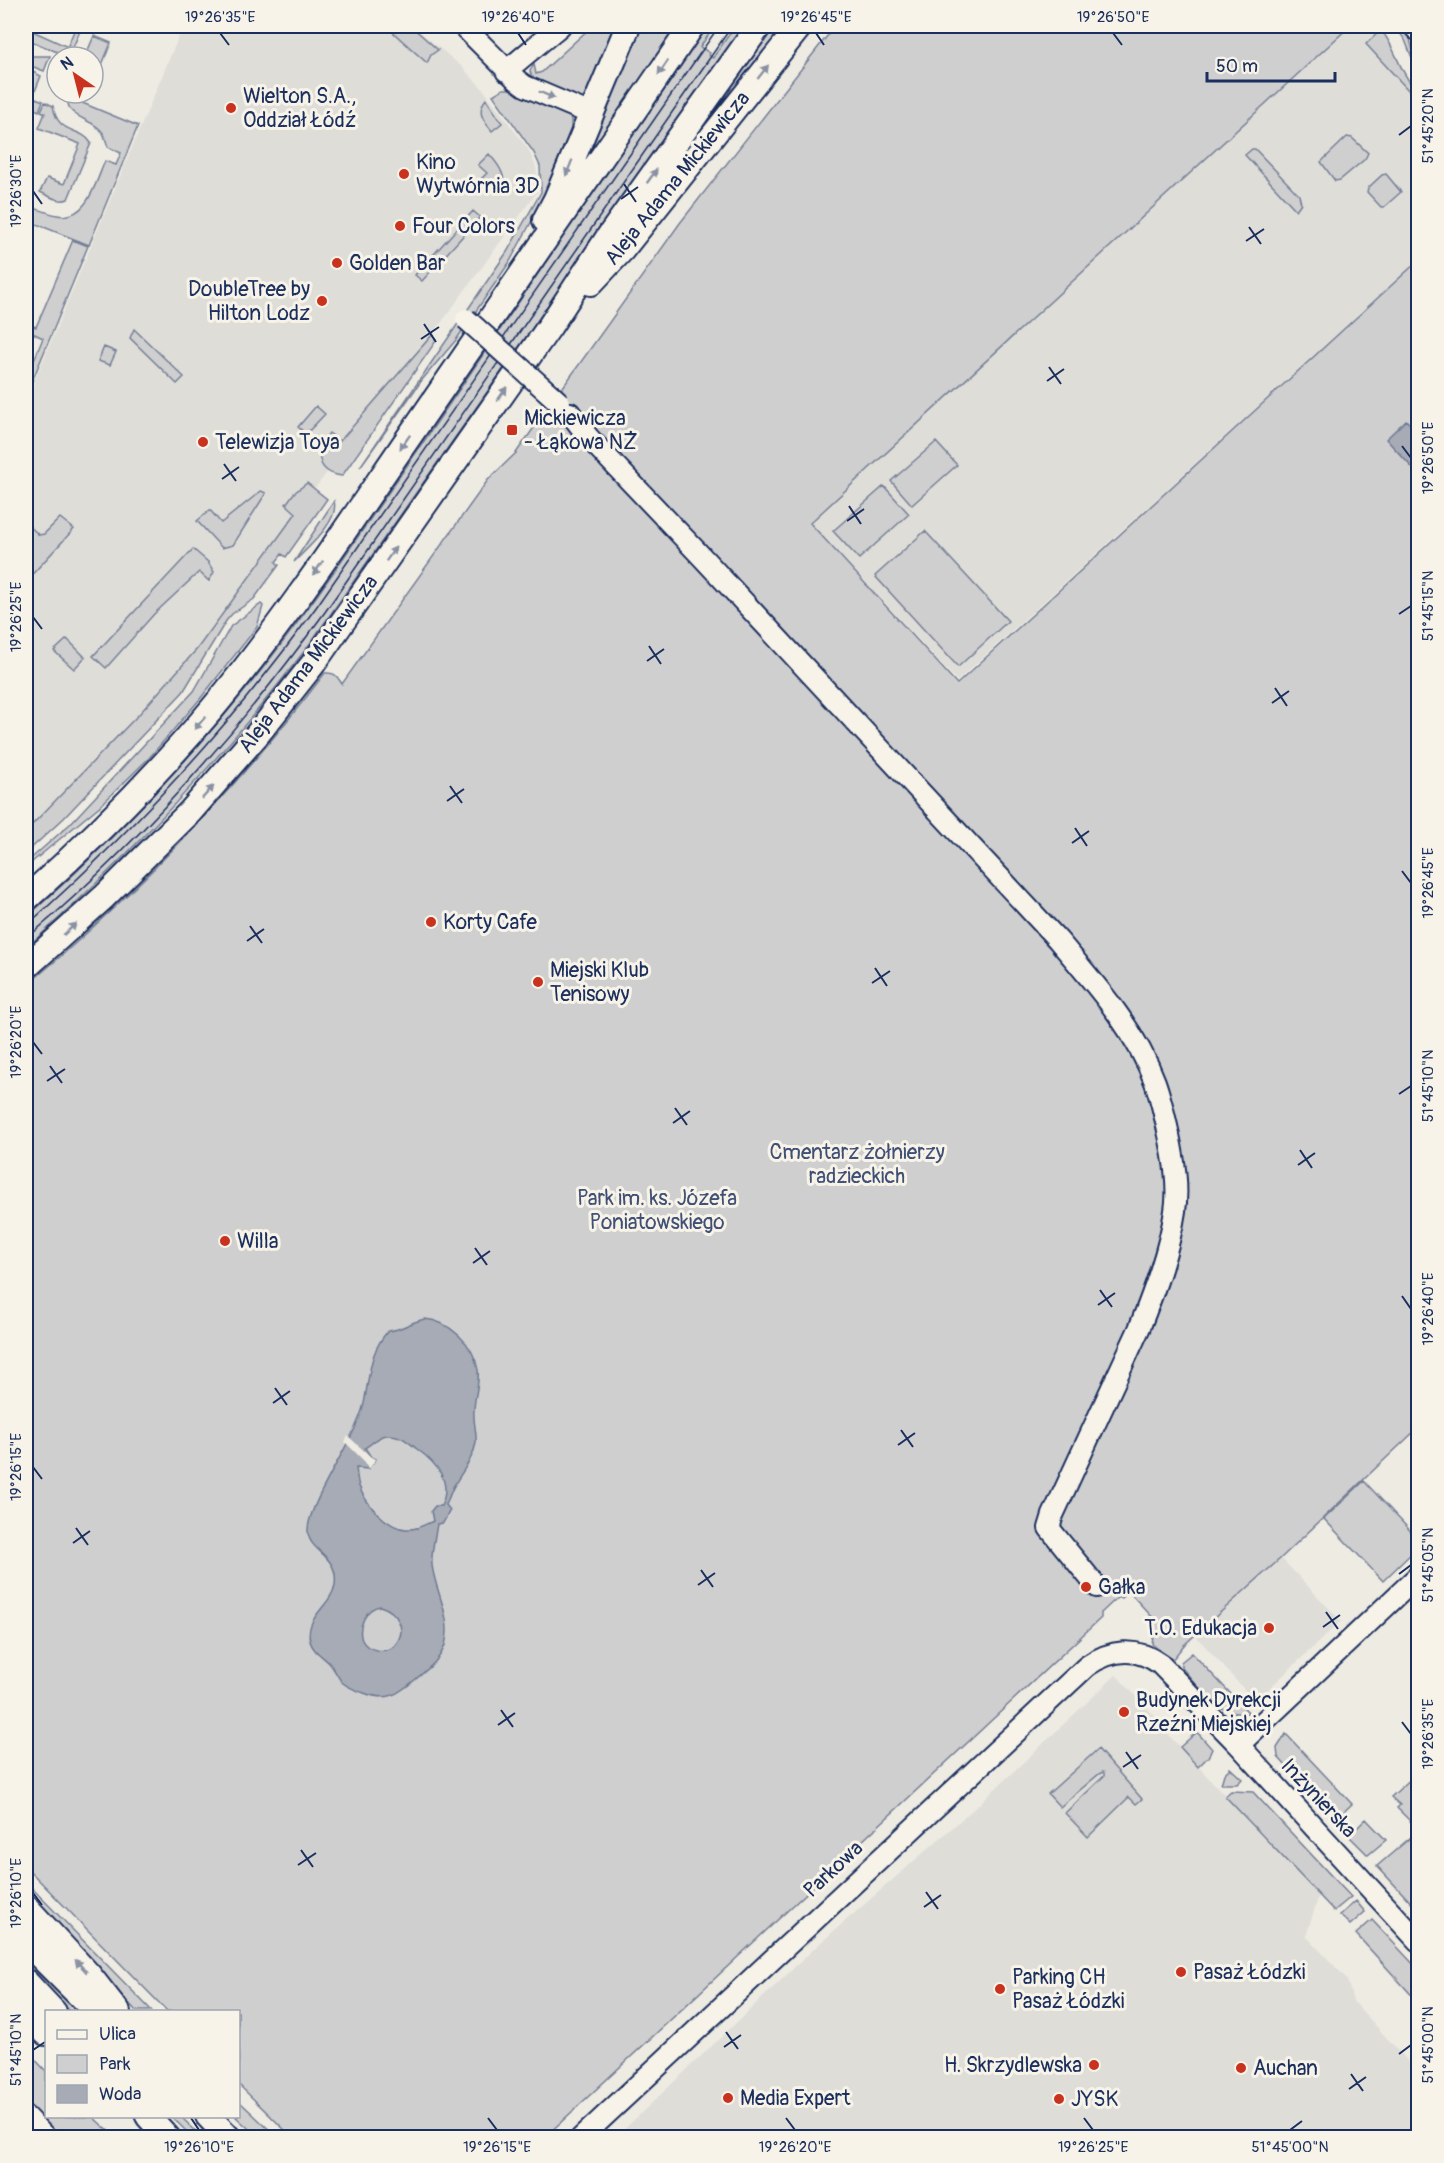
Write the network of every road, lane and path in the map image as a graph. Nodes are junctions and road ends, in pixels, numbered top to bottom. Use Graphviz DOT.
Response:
graph roads {
  1 [pos="463,26"];
  2 [pos="560,26"];
  3 [pos="628,26"];
  4 [pos="692,26"];
  5 [pos="759,26"];
  6 [pos="800,26"];
  7 [pos="506,71"];
  8 [pos="591,114"];
  9 [pos="507,294"];
  10 [pos="466,319"];
  11 [pos="550,326"];
  12 [pos="26,898"];
  13 [pos="26,967"];
  14 [pos="1419,1576"];
  15 [pos="1097,1587"];
  16 [pos="1126,1652"];
  17 [pos="1238,1743"];
  18 [pos="26,1907"];
  19 [pos="1419,1941"];
  20 [pos="26,1942"];
  21 [pos="26,1982"];
  22 [pos="52,2010"];
  23 [pos="94,2010"];
  24 [pos="116,2010"];
  25 [pos="26,2014"];
  26 [pos="45,2032"];
  27 [pos="26,2116"];
  28 [pos="150,2118"];
  29 [pos="210,2118"];
  30 [pos="46,2138"];
  31 [pos="168,2138"];
  32 [pos="229,2138"];
  33 [pos="581,2138"];
  1 -- 7 [label="street"];
  2 -- 7 [label="street"];
  3 -- 8 [label="main road"];
  4 -- 9 [label="main road, one-way"];
  11 -- 5 [label="main road, Aleja Adama Mickiewicza, one-way"];
  11 -- 6 [label="main road, Aleja Adama Mickiewicza, one-way"];
  7 -- 8 [label="street, one-way"];
  8 -- 9 [label="main road, one-way"];
  9 -- 12 [label="main road, one-way"];
  10 -- 15 [label="street, bridge"];
  13 -- 11 [label="main road, Aleja Adama Mickiewicza, one-way"];
  14 -- 17 [label="street"];
  16 -- 17 [label="street, Inżynierska"];
  16 -- 33 [label="street, Parkowa"];
  17 -- 19 [label="street, Inżynierska"];
  24 -- 18 [label="main road, one-way"];
  20 -- 23 [label="main road"];
  21 -- 22 [label="main road"];
  25 -- 26 [label="main road"];
  27 -- 30 [label="street"];
  28 -- 31 [label="main road"];
  29 -- 32 [label="main road"];
}
